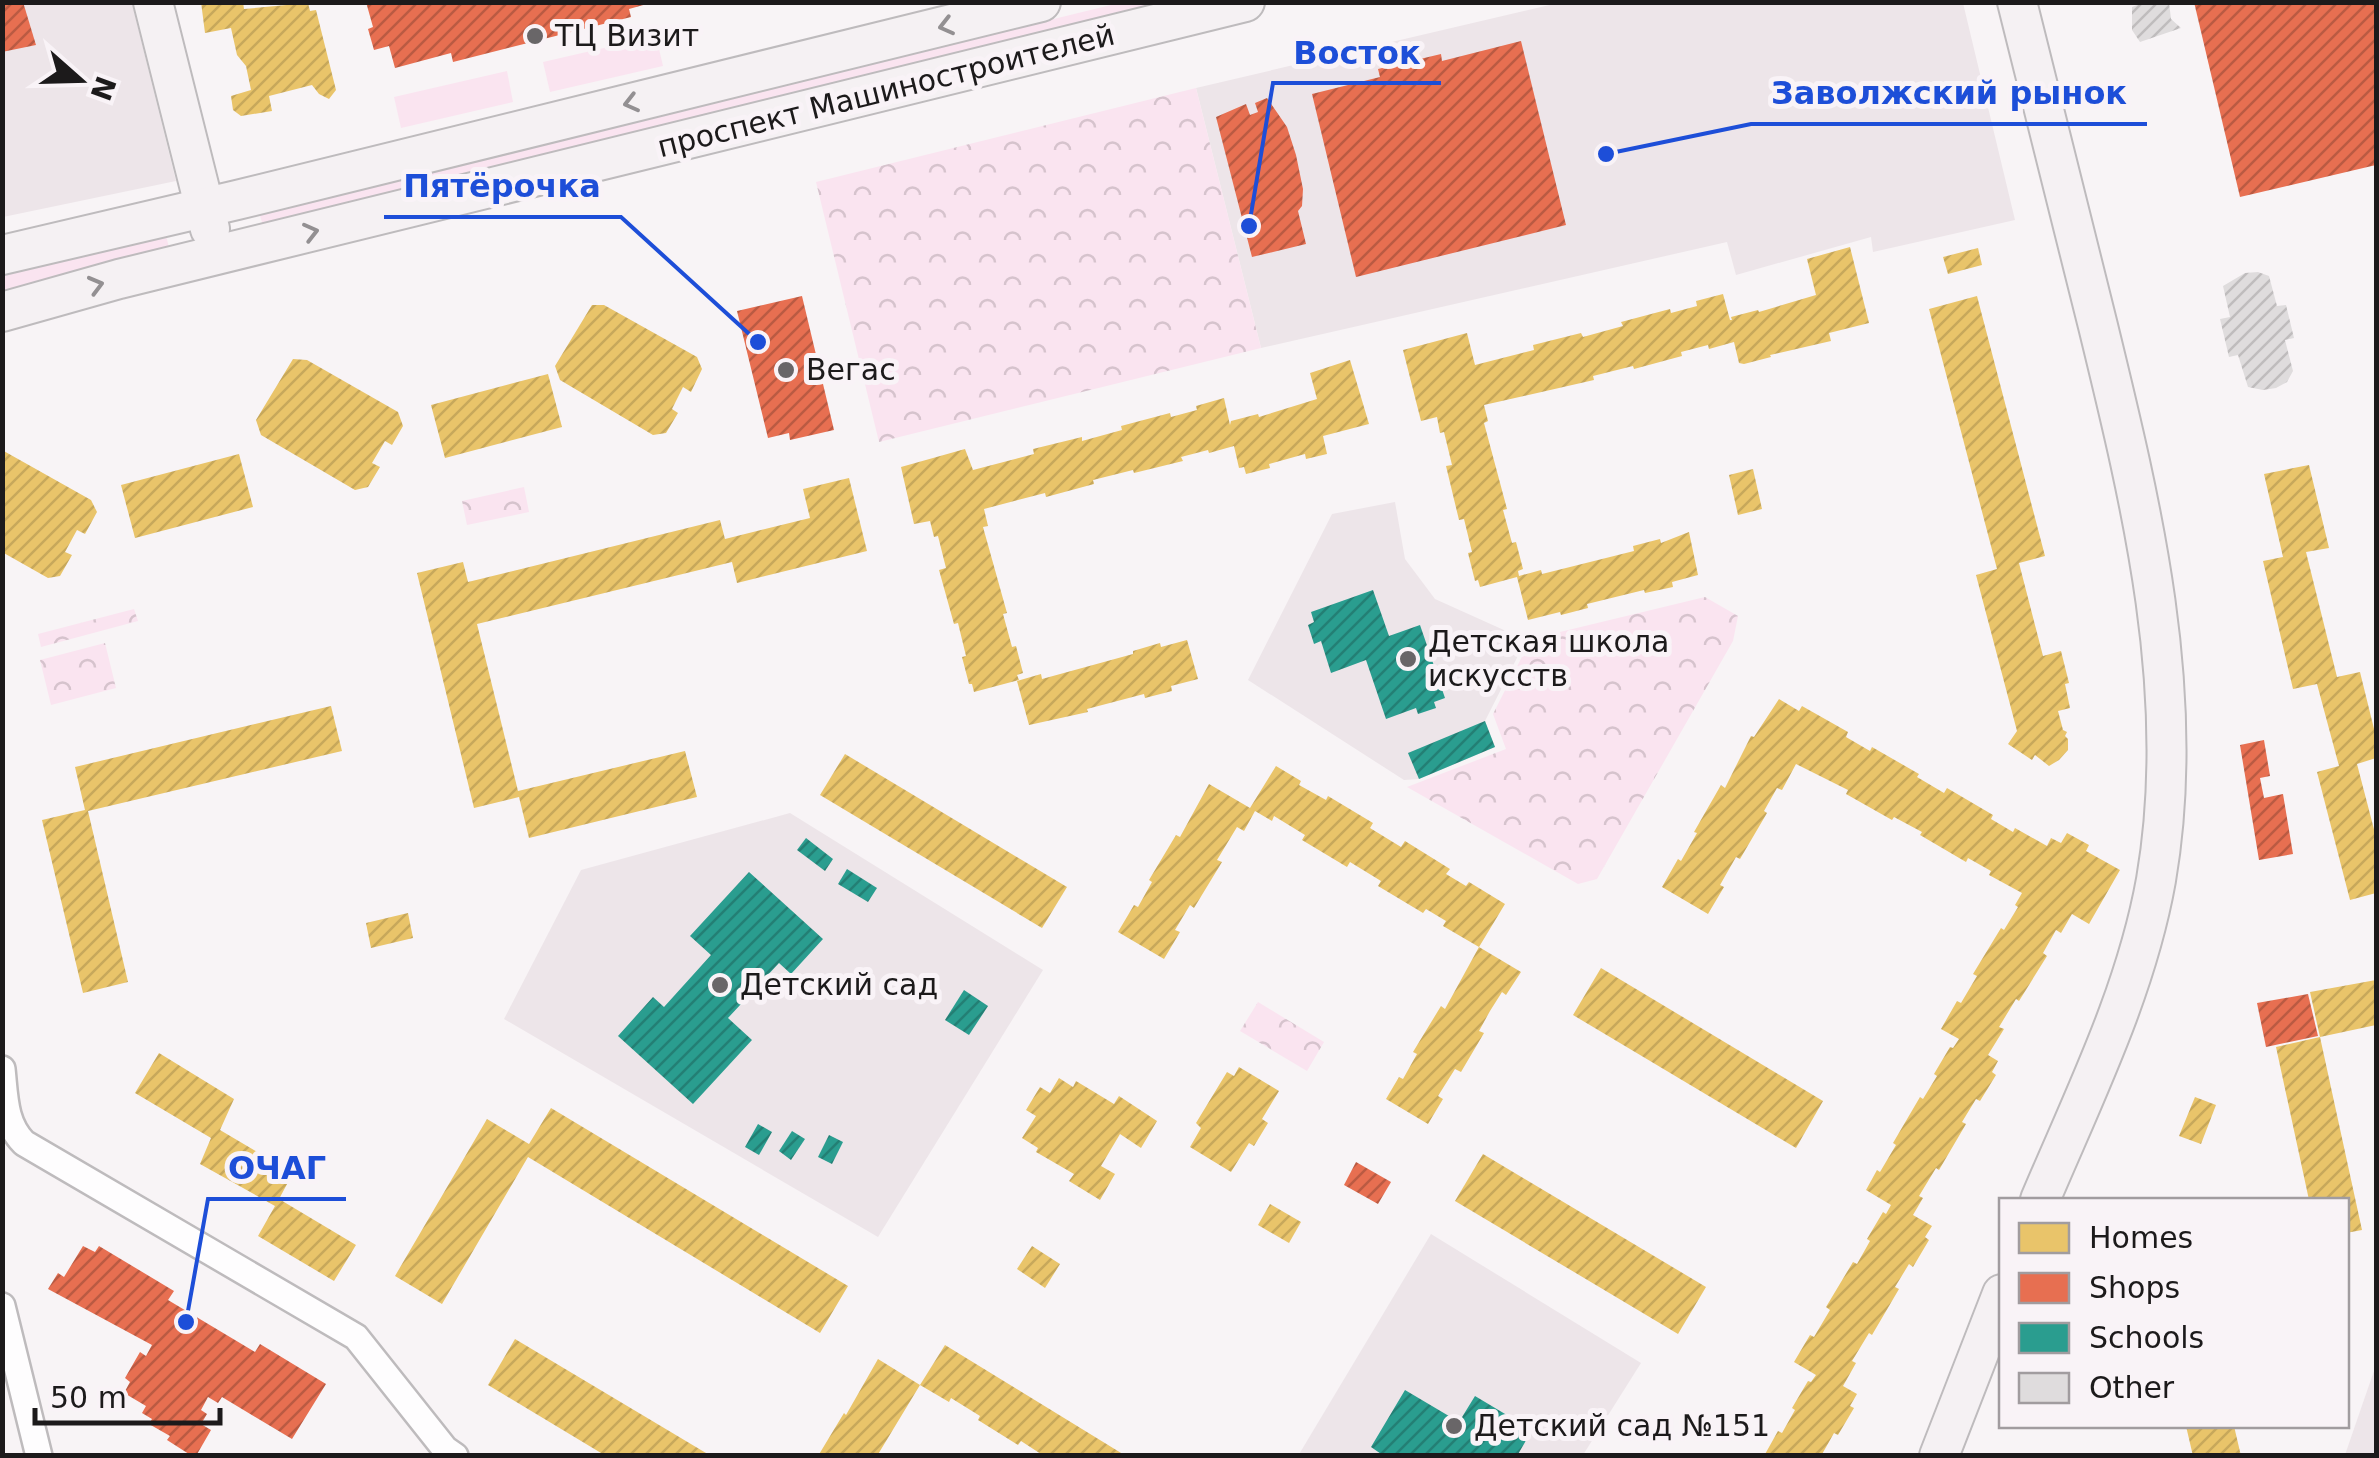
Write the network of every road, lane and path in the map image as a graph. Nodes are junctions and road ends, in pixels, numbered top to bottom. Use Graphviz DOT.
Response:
graph roads {
  1 [pos="153,2"];
  2 [pos="1041,2"];
  3 [pos="1245,2"];
  4 [pos="2017,2"];
  5 [pos="204,207"];
  6 [pos="2,255"];
  7 [pos="216,256"];
  8 [pos="2,312"];
  9 [pos="2,1069"];
  10 [pos="8,1132"];
  11 [pos="2041,1198"];
  12 [pos="1999,1301"];
  13 [pos="2,1306"];
  14 [pos="39,1456"];
  15 [pos="455,1456"];
  16 [pos="1939,1456"];
  1 -- 5 [label="main road"];
  2 -- 5 [label="main road, проспект Машиностроителей, one-way"];
  7 -- 3 [label="main road, проспект Машиностроителей, one-way"];
  4 -- 11 [label="main road"];
  5 -- 6 [label="main road, проспект Машиностроителей"];
  5 -- 7 [label="main road"];
  8 -- 7 [label="main road, проспект Машиностроителей, one-way"];
  9 -- 10 [label="street"];
  10 -- 15 [label="street"];
  12 -- 16 [label="main road"];
  13 -- 14 [label="street"];
}
